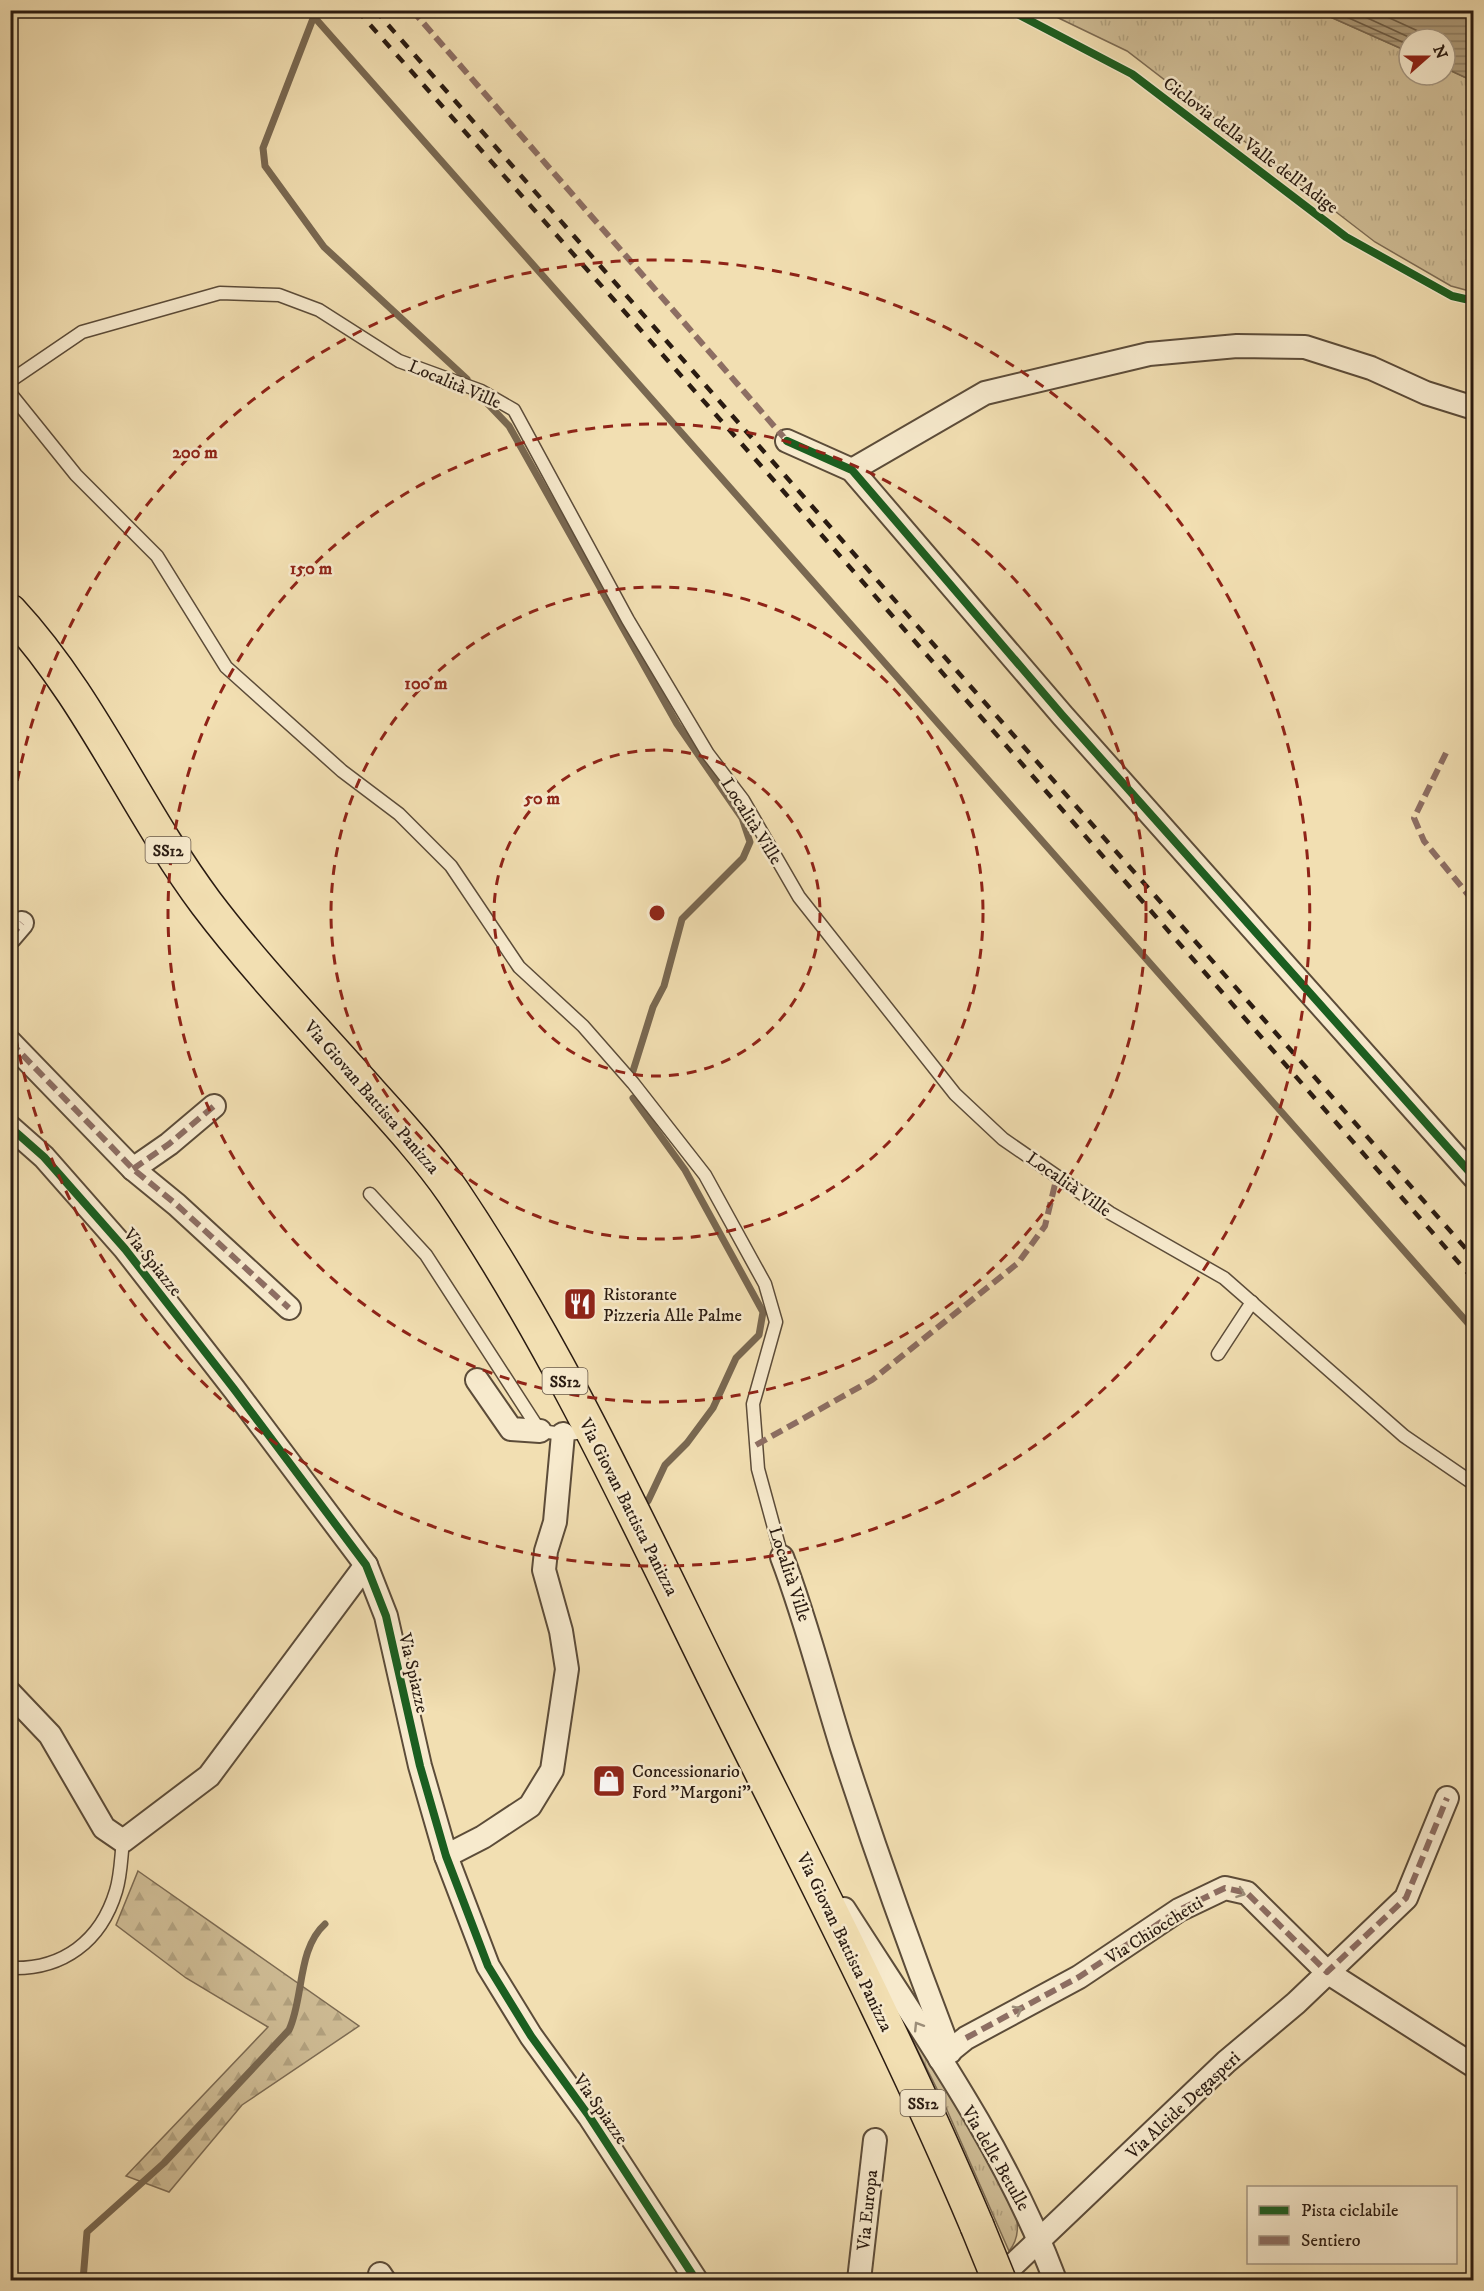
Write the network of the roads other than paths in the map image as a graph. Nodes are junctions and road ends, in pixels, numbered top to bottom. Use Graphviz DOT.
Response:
graph roads {
  1 [pos="10,381"];
  2 [pos="10,393"];
  3 [pos="1473,408"];
  4 [pos="787,441"];
  5 [pos="852,470"];
  6 [pos="10,611"];
  7 [pos="10,1042"];
  8 [pos="214,1106"];
  9 [pos="10,1127"];
  10 [pos="133,1169"];
  11 [pos="1473,1177"];
  12 [pos="370,1194"];
  13 [pos="1252,1302"];
  14 [pos="289,1308"];
  15 [pos="1218,1354"];
  16 [pos="477,1380"];
  17 [pos="540,1431"];
  18 [pos="578,1433"];
  19 [pos="1473,1484"];
  20 [pos="782,1557"];
  21 [pos="366,1565"];
  22 [pos="10,1693"];
  23 [pos="1447,1798"];
  24 [pos="776,1802"];
  25 [pos="123,1840"];
  26 [pos="446,1856"];
  27 [pos="10,1968"];
  28 [pos="1327,1972"];
  29 [pos="952,2050"];
  30 [pos="1473,2066"];
  31 [pos="875,2140"];
  32 [pos="1040,2241"];
  33 [pos="1006,2272"];
  34 [pos="696,2280"];
  35 [pos="859,2280"];
  36 [pos="1055,2280"];
  1 -- 13 [label="lane, Località Ville"];
  2 -- 20 [label="lane, Località Ville"];
  3 -- 5 [label="street"];
  4 -- 5 [label="street"];
  5 -- 11 [label="street"];
  6 -- 18 [label="main road, Via Giovan Battista Panizza / SS12"];
  7 -- 10 [label="street"];
  8 -- 10 [label="street"];
  9 -- 21 [label="street, Via Spiazze"];
  10 -- 14 [label="street"];
  12 -- 17 [label="lane"];
  13 -- 15 [label="lane"];
  13 -- 19 [label="lane, Località Ville"];
  16 -- 17 [label="street"];
  17 -- 18 [label="lane"];
  18 -- 24 [label="main road, Via Giovan Battista Panizza / SS12"];
  18 -- 26 [label="street"];
  20 -- 29 [label="street, Località Ville"];
  21 -- 25 [label="street"];
  21 -- 26 [label="street, Via Spiazze"];
  22 -- 25 [label="street"];
  23 -- 28 [label="street, Via Alcide Degasperi"];
  29 -- 24 [label="street, Via delle Betulle, one-way"];
  24 -- 33 [label="main road, Via Giovan Battista Panizza / SS12, bridge"];
  25 -- 27 [label="lane"];
  26 -- 34 [label="street, Via Spiazze"];
  29 -- 28 [label="street, Via Chiocchetti, one-way"];
  28 -- 30 [label="street"];
  28 -- 32 [label="street, Via Alcide Degasperi"];
  29 -- 32 [label="street, Via delle Betulle"];
  31 -- 35 [label="street, Via Europa"];
  32 -- 33 [label="street, Via Alcide Degasperi"];
  32 -- 36 [label="street, Via delle Betulle"];
}
